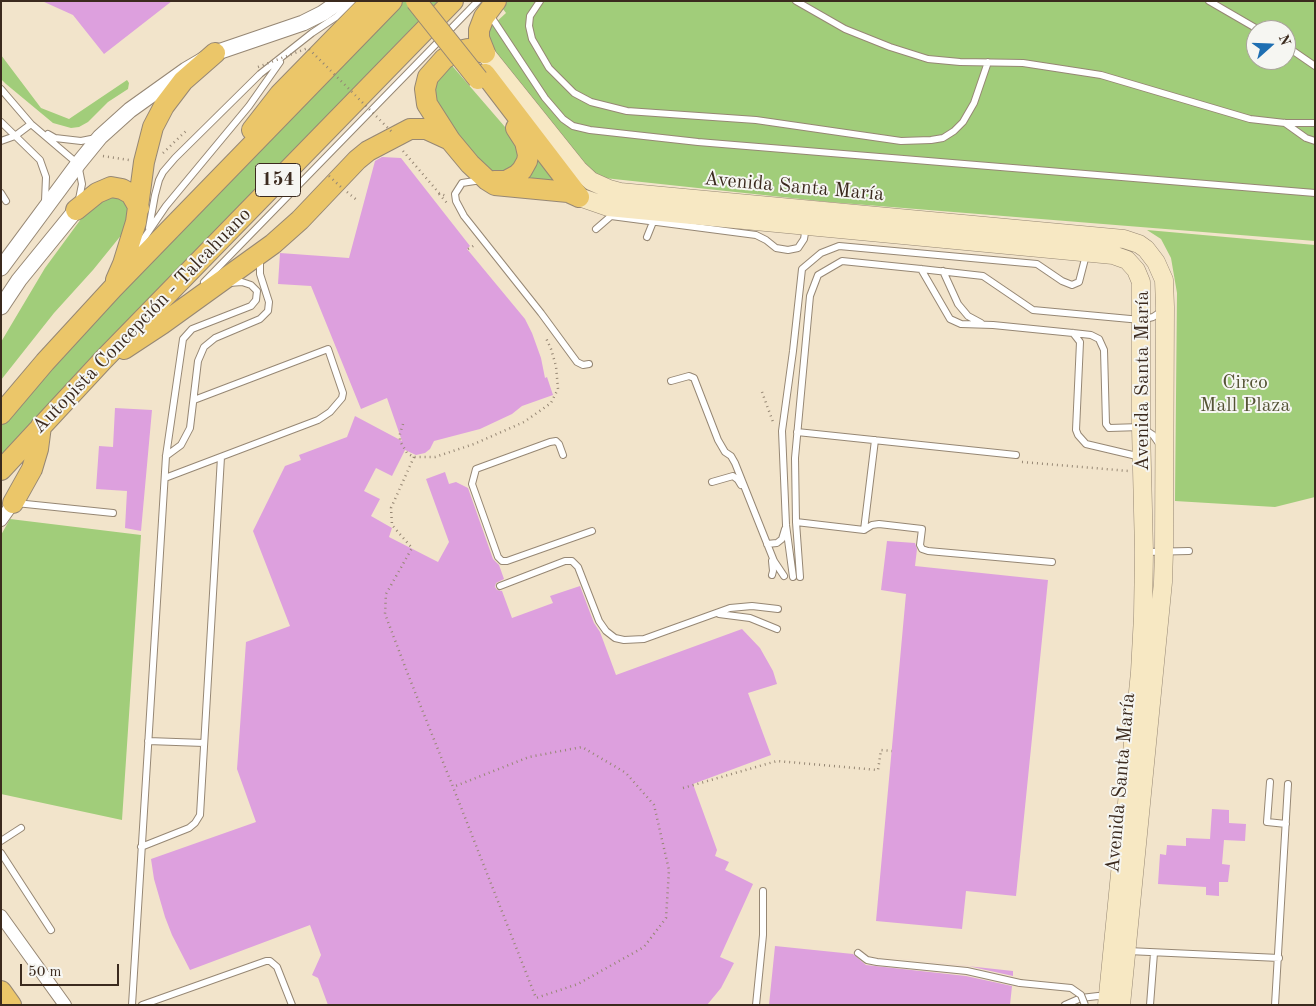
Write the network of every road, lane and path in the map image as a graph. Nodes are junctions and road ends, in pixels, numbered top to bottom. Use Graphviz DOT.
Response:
graph roads {
  1 [pos="352,1"];
  2 [pos="371,1"];
  3 [pos="392,1"];
  4 [pos="416,1"];
  5 [pos="428,1"];
  6 [pos="453,1"];
  7 [pos="540,1"];
  8 [pos="796,1"];
  9 [pos="1209,1"];
  10 [pos="334,3"];
  11 [pos="487,5"];
  12 [pos="1246,22"];
  13 [pos="289,51"];
  14 [pos="215,53"];
  15 [pos="485,53"];
  16 [pos="1296,53"];
  17 [pos="988,62"];
  18 [pos="1315,66"];
  19 [pos="258,67"];
  20 [pos="481,76"];
  21 [pos="1,89"];
  22 [pos="1,122"];
  23 [pos="1284,123"];
  24 [pos="1315,123"];
  25 [pos="31,124"];
  26 [pos="392,132"];
  27 [pos="15,136"];
  28 [pos="100,137"];
  29 [pos="450,140"];
  30 [pos="1,141"];
  31 [pos="1315,141"];
  32 [pos="403,151"];
  33 [pos="82,159"];
  34 [pos="144,162"];
  35 [pos="330,176"];
  36 [pos="222,177"];
  37 [pos="487,180"];
  38 [pos="1,193"];
  39 [pos="1315,193"];
  40 [pos="579,197"];
  41 [pos="6,201"];
  42 [pos="358,201"];
  43 [pos="456,201"];
  44 [pos="139,208"];
  45 [pos="76,210"];
  46 [pos="40,216"];
  47 [pos="653,222"];
  48 [pos="806,226"];
  49 [pos="149,228"];
  50 [pos="596,229"];
  51 [pos="647,237"];
  52 [pos="477,245"];
  53 [pos="468,248"];
  54 [pos="263,252"];
  55 [pos="1087,252"];
  56 [pos="1,268"];
  57 [pos="921,269"];
  58 [pos="943,271"];
  59 [pos="219,284"];
  60 [pos="113,288"];
  61 [pos="196,289"];
  62 [pos="182,300"];
  63 [pos="1165,307"];
  64 [pos="1,308"];
  65 [pos="1141,320"];
  66 [pos="992,325"];
  67 [pos="544,333"];
  68 [pos="1073,333"];
  69 [pos="104,359"];
  70 [pos="589,364"];
  71 [pos="671,381"];
  72 [pos="762,392"];
  73 [pos="194,400"];
  74 [pos="1,414"];
  75 [pos="403,424"];
  76 [pos="40,426"];
  77 [pos="1142,427"];
  78 [pos="775,428"];
  79 [pos="798,432"];
  80 [pos="875,440"];
  81 [pos="1165,454"];
  82 [pos="563,455"];
  83 [pos="1016,455"];
  84 [pos="166,456"];
  85 [pos="221,457"];
  86 [pos="414,457"];
  87 [pos="1142,457"];
  88 [pos="1,470"];
  89 [pos="165,478"];
  90 [pos="712,482"];
  91 [pos="13,503"];
  92 [pos="113,513"];
  93 [pos="1,520"];
  94 [pos="796,522"];
  95 [pos="786,525"];
  96 [pos="864,530"];
  97 [pos="592,531"];
  98 [pos="767,544"];
  99 [pos="1164,551"];
  100 [pos="1189,551"];
  101 [pos="1144,552"];
  102 [pos="1052,562"];
  103 [pos="772,575"];
  104 [pos="784,576"];
  105 [pos="500,586"];
  106 [pos="778,608"];
  107 [pos="713,614"];
  108 [pos="777,630"];
  109 [pos="148,741"];
  110 [pos="204,743"];
  111 [pos="892,751"];
  112 [pos="1270,782"];
  113 [pos="1288,784"];
  114 [pos="453,787"];
  115 [pos="683,788"];
  116 [pos="1286,824"];
  117 [pos="21,828"];
  118 [pos="1,841"];
  119 [pos="142,847"];
  120 [pos="1,853"];
  121 [pos="763,891"];
  122 [pos="1,916"];
  123 [pos="51,930"];
  124 [pos="1127,951"];
  125 [pos="1154,952"];
  126 [pos="858,953"];
  127 [pos="1279,958"];
  128 [pos="1,991"];
  129 [pos="1112,1002"];
  130 [pos="153,1003"];
  131 [pos="11,1005"];
  132 [pos="65,1005"];
  133 [pos="132,1005"];
  134 [pos="142,1005"];
  135 [pos="292,1005"];
  136 [pos="756,1005"];
  137 [pos="1065,1005"];
  138 [pos="1086,1005"];
  139 [pos="1150,1005"];
  140 [pos="1275,1005"];
  1 -- 13 [label="lane"];
  2 -- 36 [label="main road"];
  3 -- 36 [label="main road, Autopista Concepción - Talcahuano / 154"];
  4 -- 20 [label="main road, bridge"];
  5 -- 20 [label="main road"];
  6 -- 69 [label="main road, Autopista Concepción - Talcahuano / 154"];
  7 -- 17 [label="lane"];
  8 -- 17 [label="lane"];
  9 -- 12 [label="lane"];
  10 -- 14 [label="street"];
  11 -- 15 [label="main road"];
  11 -- 39 [label="lane"];
  11 -- 61 [label="lane"];
  13 -- 49 [label="lane"];
  13 -- 49 [label="lane"];
  14 -- 28 [label="street"];
  14 -- 34 [label="main road"];
  15 -- 29 [label="main road"];
  15 -- 63 [label="main road, Avenida Santa María"];
  16 -- 18 [label="lane"];
  17 -- 23 [label="lane"];
  19 -- 26 [label="path, bridge"];
  20 -- 37 [label="main road"];
  20 -- 40 [label="main road"];
  21 -- 25 [label="lane"];
  22 -- 27 [label="lane"];
  23 -- 24 [label="lane"];
  23 -- 31 [label="lane"];
  25 -- 27 [label="lane"];
  25 -- 28 [label="lane"];
  25 -- 33 [label="lane"];
  27 -- 30 [label="lane"];
  27 -- 46 [label="lane"];
  28 -- 33 [label="street"];
  29 -- 37 [label="main road"];
  29 -- 54 [label="main road"];
  32 -- 43 [label="path"];
  33 -- 34 [label="path"];
  33 -- 45 [label="lane"];
  33 -- 46 [label="street"];
  34 -- 44 [label="main road"];
  35 -- 42 [label="path, bridge"];
  36 -- 60 [label="main road, Autopista Concepción - Talcahuano / 154"];
  37 -- 40 [label="main road"];
  37 -- 43 [label="lane"];
  38 -- 41 [label="lane"];
  40 -- 48 [label="main road, Avenida Santa María"];
  43 -- 70 [label="lane"];
  44 -- 45 [label="main road"];
  44 -- 60 [label="main road"];
  45 -- 64 [label="street"];
  46 -- 56 [label="street"];
  47 -- 48 [label="lane"];
  47 -- 50 [label="lane"];
  47 -- 51 [label="lane"];
  48 -- 55 [label="main road, Avenida Santa María"];
  49 -- 60 [label="lane"];
  52 -- 53 [label="path"];
  54 -- 59 [label="main road"];
  54 -- 73 [label="lane"];
  55 -- 65 [label="main road, Avenida Santa María"];
  55 -- 95 [label="lane"];
  57 -- 58 [label="lane"];
  57 -- 66 [label="lane"];
  57 -- 79 [label="lane"];
  58 -- 65 [label="lane"];
  58 -- 66 [label="lane"];
  59 -- 69 [label="main road"];
  59 -- 84 [label="lane"];
  60 -- 74 [label="main road, Autopista Concepción - Talcahuano / 154"];
  62 -- 69 [label="lane"];
  63 -- 65 [label="lane"];
  63 -- 81 [label="main road, Avenida Santa María"];
  65 -- 77 [label="main road, Avenida Santa María"];
  66 -- 68 [label="lane"];
  67 -- 86 [label="path"];
  68 -- 77 [label="lane"];
  68 -- 87 [label="lane"];
  69 -- 76 [label="main road, Autopista Concepción - Talcahuano / 154"];
  71 -- 98 [label="lane"];
  72 -- 78 [label="path"];
  73 -- 84 [label="lane"];
  73 -- 85 [label="lane"];
  75 -- 86 [label="path"];
  76 -- 88 [label="main road, Autopista Concepción - Talcahuano / 154"];
  76 -- 91 [label="main road"];
  77 -- 81 [label="lane"];
  77 -- 87 [label="main road, Avenida Santa María"];
  79 -- 80 [label="lane"];
  79 -- 94 [label="lane"];
  80 -- 83 [label="lane"];
  80 -- 96 [label="lane"];
  81 -- 99 [label="main road, Avenida Santa María"];
  82 -- 97 [label="lane"];
  84 -- 89 [label="lane"];
  85 -- 89 [label="lane"];
  85 -- 110 [label="lane"];
  86 -- 114 [label="path"];
  87 -- 101 [label="main road, Avenida Santa María"];
  89 -- 109 [label="lane"];
  90 -- 103 [label="lane"];
  91 -- 92 [label="lane"];
  91 -- 93 [label="street"];
  94 -- 95 [label="lane"];
  94 -- 96 [label="lane"];
  95 -- 98 [label="lane"];
  96 -- 102 [label="lane"];
  98 -- 104 [label="lane"];
  99 -- 100 [label="lane"];
  99 -- 101 [label="lane"];
  99 -- 124 [label="main road, Avenida Santa María"];
  101 -- 129 [label="main road, Avenida Santa María"];
  105 -- 107 [label="lane"];
  106 -- 107 [label="lane"];
  107 -- 108 [label="lane"];
  109 -- 110 [label="lane"];
  109 -- 119 [label="lane"];
  110 -- 119 [label="lane"];
  111 -- 115 [label="path"];
  112 -- 116 [label="lane"];
  113 -- 116 [label="lane"];
  114 -- 114 [label="path"];
  116 -- 127 [label="lane"];
  117 -- 118 [label="lane"];
  119 -- 133 [label="lane"];
  120 -- 123 [label="lane"];
  121 -- 136 [label="lane"];
  122 -- 132 [label="street"];
  124 -- 125 [label="lane"];
  124 -- 129 [label="main road, Avenida Santa María"];
  125 -- 127 [label="lane"];
  125 -- 139 [label="lane"];
  126 -- 138 [label="lane, bridge"];
  127 -- 140 [label="lane"];
  128 -- 131 [label="main road"];
  129 -- 137 [label="lane"];
  130 -- 134 [label="lane"];
  130 -- 135 [label="lane"];
}
